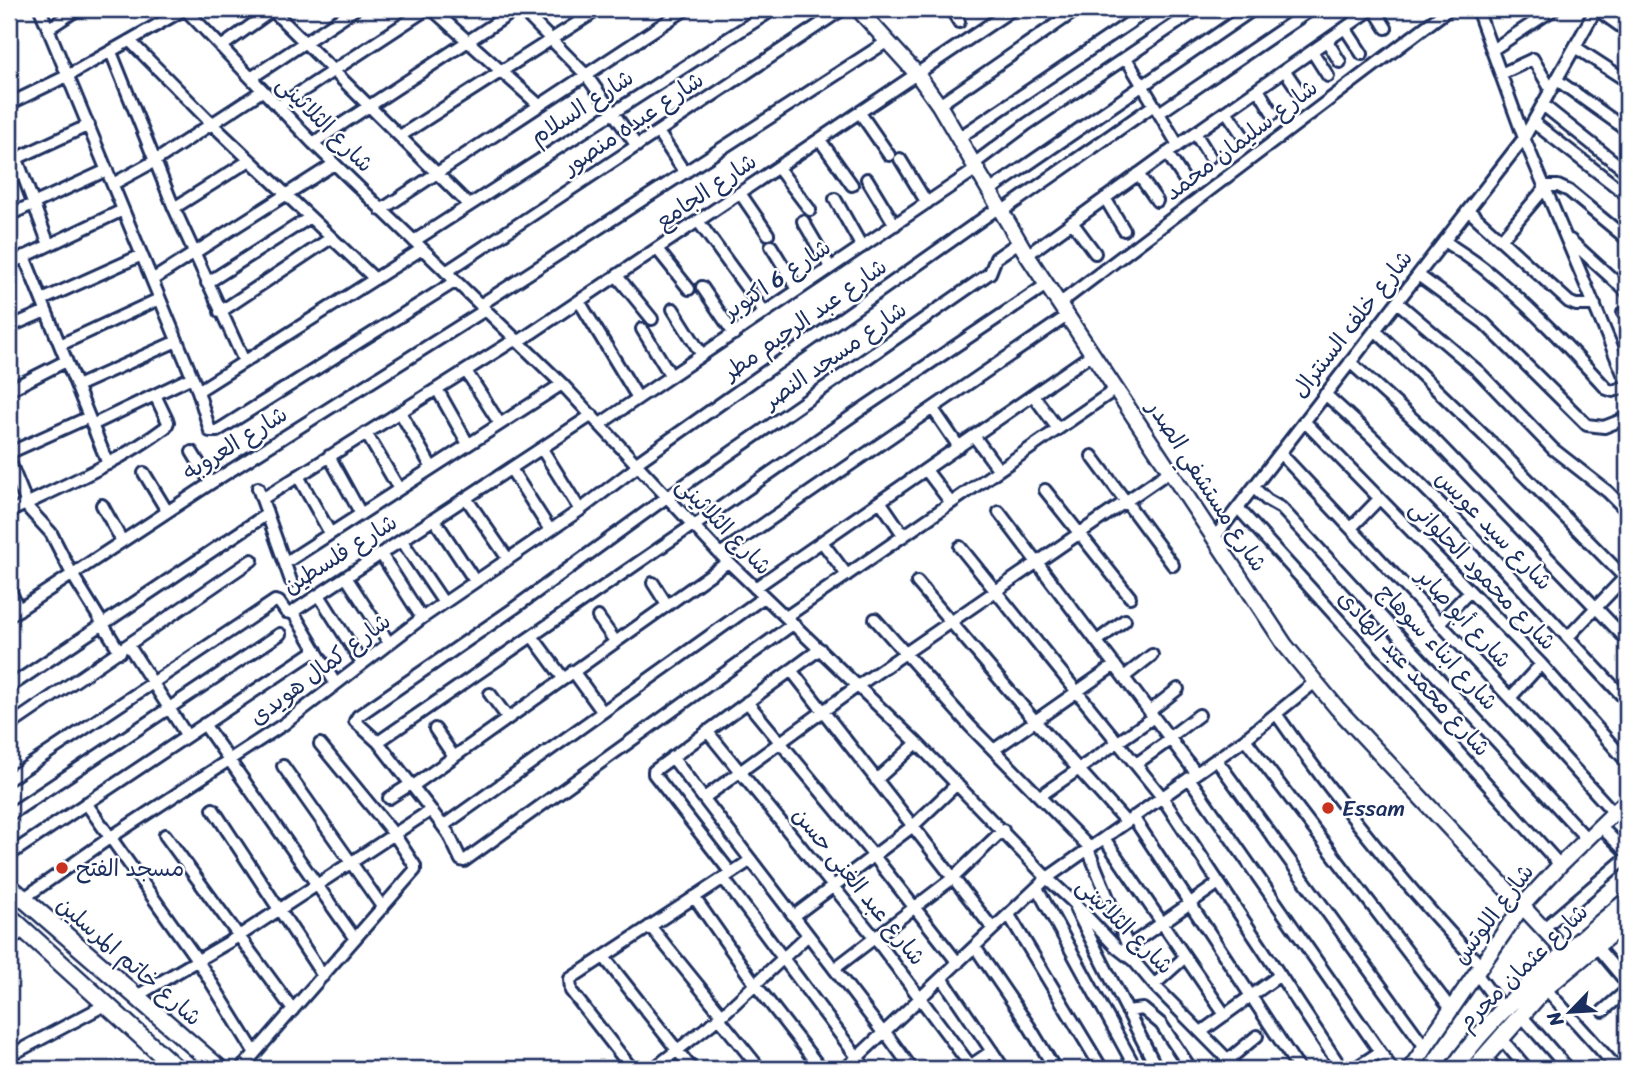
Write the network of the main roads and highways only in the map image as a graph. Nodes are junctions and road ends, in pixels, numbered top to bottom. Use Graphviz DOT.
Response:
graph roads {
  1 [pos="9,886"];
  2 [pos="1627,901"];
  3 [pos="9,916"];
  4 [pos="1627,919"];
  5 [pos="1512,1013"];
  6 [pos="177,1069"];
  7 [pos="220,1069"];
  8 [pos="1453,1069"];
  9 [pos="1474,1069"];
  1 -- 7 [label="main road, شارع خاتم المرسلين"];
  2 -- 5 [label="main road, شارع عثمان محرم"];
  3 -- 6 [label="main road, شارع خاتم المرسلين"];
  4 -- 5 [label="main road, شارع عثمان محرم"];
  5 -- 8 [label="main road, شارع عثمان محرم"];
  5 -- 9 [label="main road, شارع عثمان محرم"];
}
